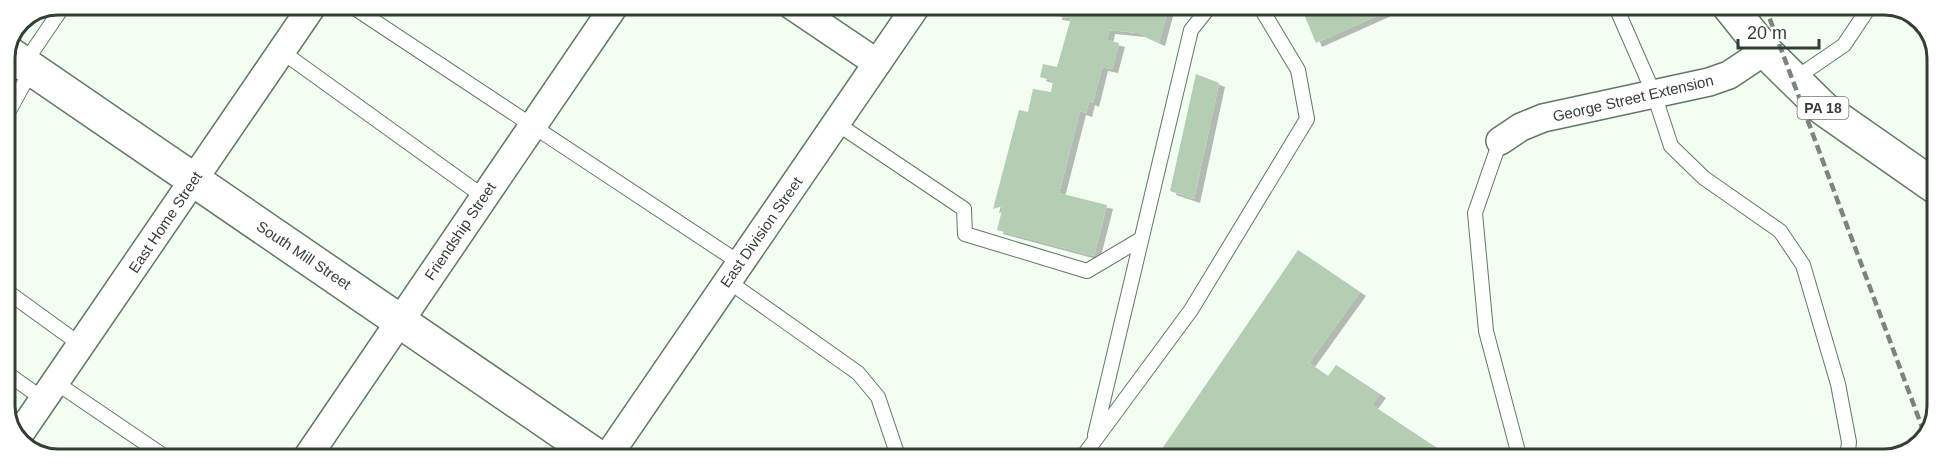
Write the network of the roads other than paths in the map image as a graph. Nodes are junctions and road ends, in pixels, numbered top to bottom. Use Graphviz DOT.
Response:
graph roads {
  1 [pos="56,15"];
  2 [pos="306,15"];
  3 [pos="365,15"];
  4 [pos="608,15"];
  5 [pos="806,15"];
  6 [pos="910,15"];
  7 [pos="1203,15"];
  8 [pos="1265,15"];
  9 [pos="1619,15"];
  10 [pos="1736,15"];
  11 [pos="1864,15"];
  12 [pos="281,51"];
  13 [pos="1766,51"];
  14 [pos="21,62"];
  15 [pos="877,63"];
  16 [pos="1792,80"];
  17 [pos="15,83"];
  18 [pos="1654,94"];
  19 [pos="836,123"];
  20 [pos="533,125"];
  21 [pos="1500,141"];
  22 [pos="194,180"];
  23 [pos="1927,181"];
  24 [pos="484,197"];
  25 [pos="1141,239"];
  26 [pos="734,272"];
  27 [pos="15,297"];
  28 [pos="400,320"];
  29 [pos="81,345"];
  30 [pos="15,376"];
  31 [pos="49,391"];
  32 [pos="22,430"];
  33 [pos="1093,442"];
  34 [pos="151,449"];
  35 [pos="313,449"];
  36 [pos="587,449"];
  37 [pos="613,449"];
  38 [pos="896,449"];
  39 [pos="1088,449"];
  40 [pos="1517,449"];
  41 [pos="1848,449"];
  1 -- 14 [label="lane"];
  2 -- 12 [label="street, East Home Street"];
  3 -- 20 [label="lane"];
  4 -- 20 [label="street, Friendship Street"];
  5 -- 15 [label="street"];
  6 -- 15 [label="street, East Division Street"];
  7 -- 25 [label="lane"];
  8 -- 33 [label="lane"];
  9 -- 18 [label="lane"];
  10 -- 13 [label="street, PA 18"];
  11 -- 16 [label="lane"];
  12 -- 22 [label="street, East Home Street"];
  12 -- 24 [label="lane"];
  13 -- 16 [label="street, PA 18"];
  13 -- 18 [label="street, George Street Extension"];
  14 -- 17 [label="lane"];
  14 -- 22 [label="street, South Mill Street"];
  15 -- 19 [label="street, East Division Street"];
  16 -- 23 [label="street, PA 18"];
  18 -- 21 [label="street, George Street Extension"];
  18 -- 41 [label="lane"];
  19 -- 25 [label="lane"];
  19 -- 26 [label="street, East Division Street"];
  20 -- 24 [label="street, Friendship Street"];
  20 -- 26 [label="lane"];
  21 -- 40 [label="lane"];
  22 -- 28 [label="street, South Mill Street"];
  22 -- 29 [label="street, East Home Street"];
  24 -- 28 [label="street, Friendship Street"];
  25 -- 33 [label="lane"];
  26 -- 37 [label="street, East Division Street"];
  26 -- 38 [label="lane"];
  27 -- 29 [label="lane"];
  28 -- 35 [label="street, Friendship Street"];
  28 -- 36 [label="street, South Mill Street"];
  29 -- 31 [label="street, East Home Street"];
  30 -- 31 [label="lane"];
  31 -- 32 [label="street, East Home Street"];
  31 -- 34 [label="lane"];
  33 -- 39 [label="lane"];
}
